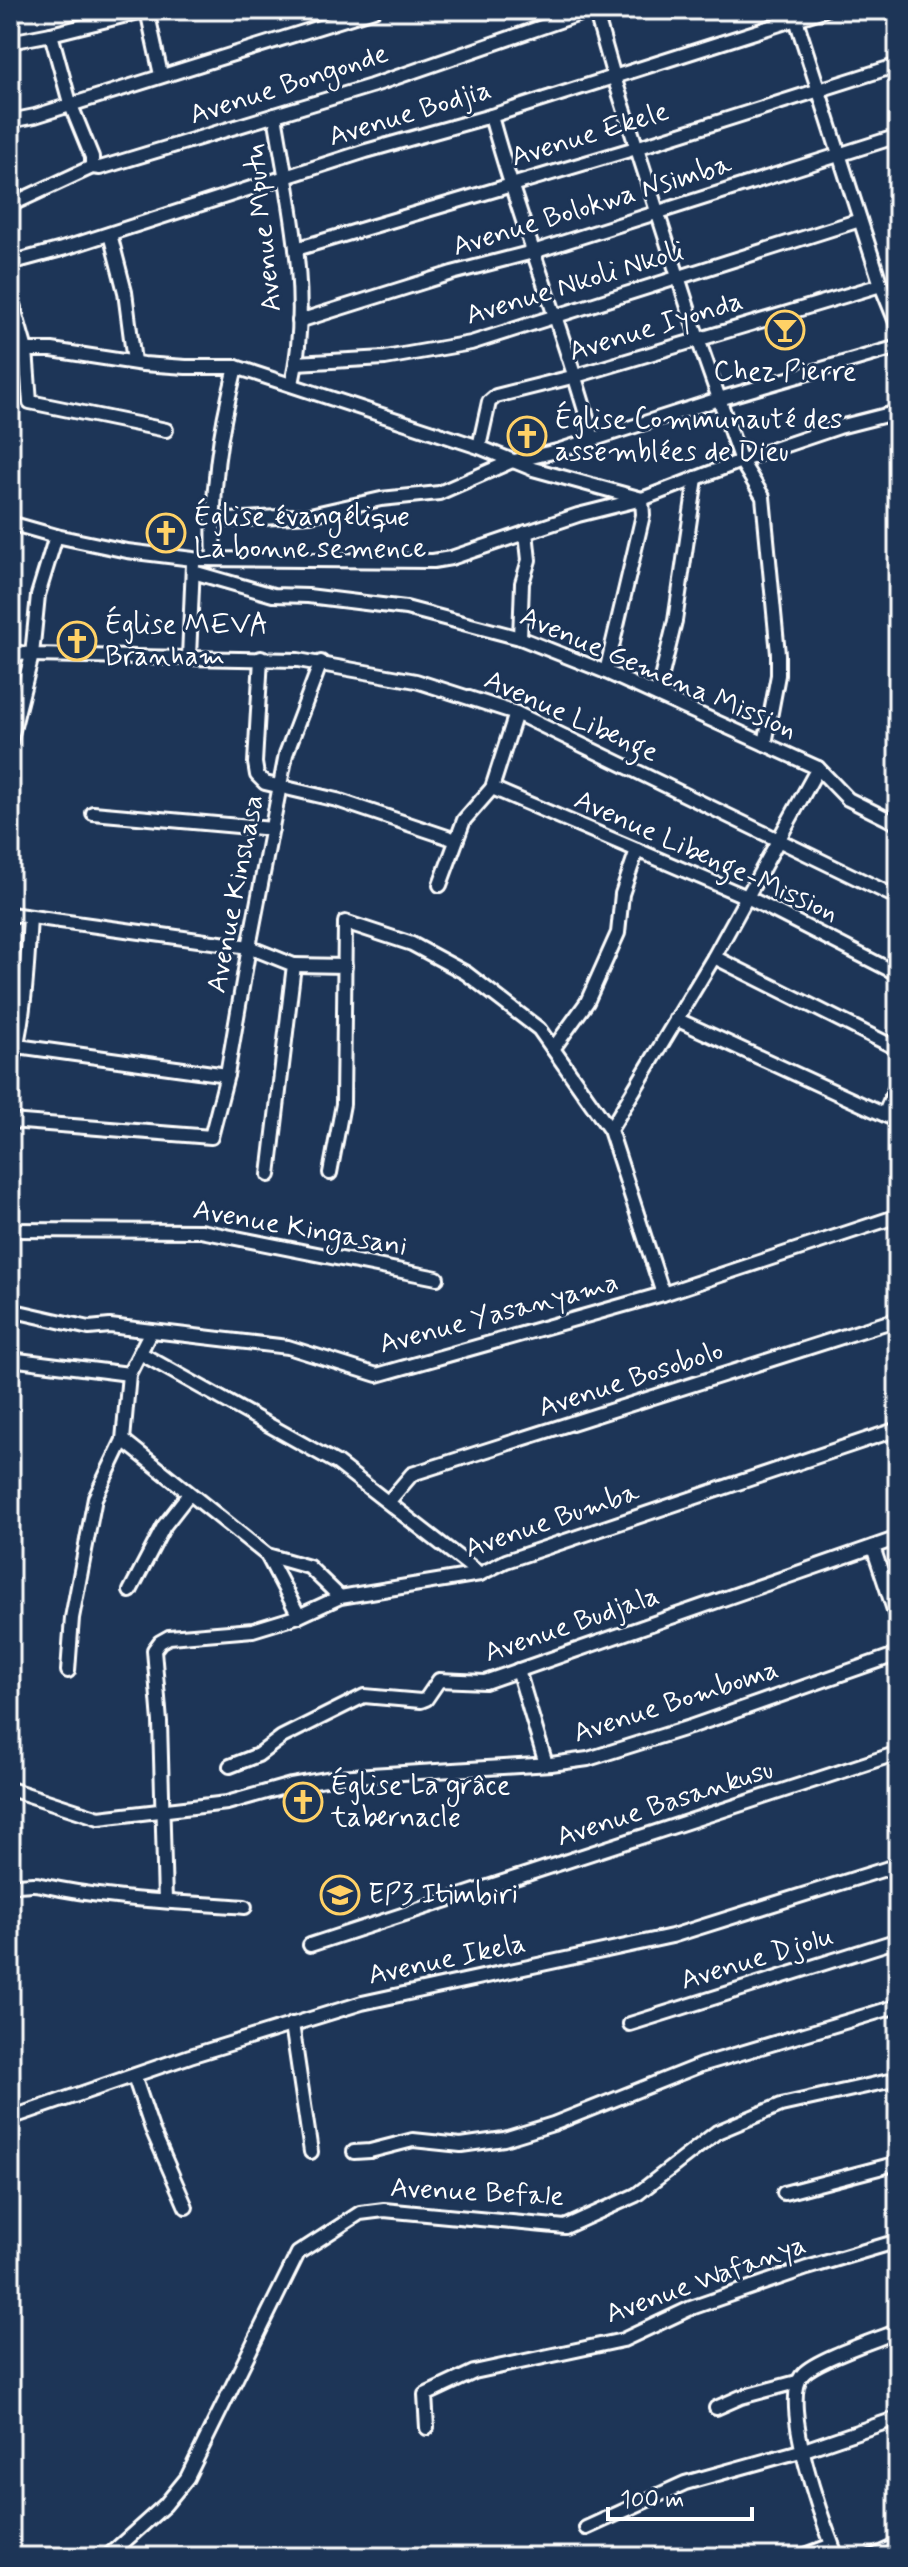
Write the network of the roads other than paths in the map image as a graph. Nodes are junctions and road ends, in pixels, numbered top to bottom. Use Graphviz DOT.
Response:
graph roads {
  1 [pos="147,10"];
  2 [pos="374,10"];
  3 [pos="593,10"];
  4 [pos="824,10"];
  5 [pos="795,14"];
  6 [pos="342,15"];
  7 [pos="51,34"];
  8 [pos="10,42"];
  9 [pos="898,65"];
  10 [pos="161,75"];
  11 [pos="614,77"];
  12 [pos="819,88"];
  13 [pos="70,103"];
  14 [pos="275,115"];
  15 [pos="491,116"];
  16 [pos="10,121"];
  17 [pos="898,136"];
  18 [pos="636,148"];
  19 [pos="839,155"];
  20 [pos="92,167"];
  21 [pos="285,178"];
  22 [pos="509,185"];
  23 [pos="10,205"];
  24 [pos="658,212"];
  25 [pos="860,220"];
  26 [pos="110,234"];
  27 [pos="296,249"];
  28 [pos="533,252"];
  29 [pos="10,263"];
  30 [pos="680,278"];
  31 [pos="881,285"];
  32 [pos="10,294"];
  33 [pos="554,318"];
  34 [pos="299,321"];
  35 [pos="898,327"];
  36 [pos="698,339"];
  37 [pos="898,347"];
  38 [pos="10,350"];
  39 [pos="26,350"];
  40 [pos="134,362"];
  41 [pos="296,363"];
  42 [pos="236,367"];
  43 [pos="576,376"];
  44 [pos="292,384"];
  45 [pos="719,399"];
  46 [pos="898,412"];
  47 [pos="166,430"];
  48 [pos="593,439"];
  49 [pos="479,447"];
  50 [pos="741,461"];
  51 [pos="510,462"];
  52 [pos="696,478"];
  53 [pos="642,499"];
  54 [pos="212,521"];
  55 [pos="10,523"];
  56 [pos="526,532"];
  57 [pos="56,536"];
  58 [pos="214,559"];
  59 [pos="193,565"];
  60 [pos="520,638"];
  61 [pos="10,651"];
  62 [pos="32,655"];
  63 [pos="189,657"];
  64 [pos="261,658"];
  65 [pos="321,662"];
  66 [pos="606,672"];
  67 [pos="657,695"];
  68 [pos="516,713"];
  69 [pos="10,742"];
  70 [pos="765,744"];
  71 [pos="818,768"];
  72 [pos="492,788"];
  73 [pos="280,789"];
  74 [pos="93,813"];
  75 [pos="898,824"];
  76 [pos="272,829"];
  77 [pos="777,838"];
  78 [pos="456,840"];
  79 [pos="637,850"];
  80 [pos="440,885"];
  81 [pos="747,897"];
  82 [pos="898,898"];
  83 [pos="10,914"];
  84 [pos="30,917"];
  85 [pos="249,947"];
  86 [pos="714,957"];
  87 [pos="294,965"];
  88 [pos="345,966"];
  89 [pos="898,974"];
  90 [pos="676,1019"];
  91 [pos="14,1046"];
  92 [pos="553,1049"];
  93 [pos="898,1049"];
  94 [pos="10,1072"];
  95 [pos="227,1075"];
  96 [pos="898,1082"];
  97 [pos="885,1113"];
  98 [pos="10,1121"];
  99 [pos="898,1121"];
  100 [pos="610,1130"];
  101 [pos="330,1173"];
  102 [pos="269,1175"];
  103 [pos="898,1216"];
  104 [pos="10,1230"];
  105 [pos="437,1278"];
  106 [pos="663,1294"];
  107 [pos="10,1310"];
  108 [pos="898,1319"];
  109 [pos="151,1331"];
  110 [pos="140,1353"];
  111 [pos="10,1359"];
  112 [pos="129,1374"];
  113 [pos="898,1429"];
  114 [pos="123,1440"];
  115 [pos="189,1494"];
  116 [pos="389,1501"];
  117 [pos="898,1538"];
  118 [pos="873,1547"];
  119 [pos="267,1555"];
  120 [pos="480,1574"];
  121 [pos="130,1591"];
  122 [pos="340,1597"];
  123 [pos="299,1616"];
  124 [pos="898,1622"];
  125 [pos="898,1654"];
  126 [pos="518,1670"];
  127 [pos="68,1671"];
  128 [pos="898,1753"];
  129 [pos="546,1764"];
  130 [pos="230,1766"];
  131 [pos="10,1789"];
  132 [pos="162,1811"];
  133 [pos="898,1865"];
  134 [pos="10,1884"];
  135 [pos="165,1901"];
  136 [pos="245,1907"];
  137 [pos="898,1940"];
  138 [pos="310,1945"];
  139 [pos="898,2006"];
  140 [pos="292,2024"];
  141 [pos="630,2024"];
  142 [pos="134,2076"];
  143 [pos="898,2079"];
  144 [pos="10,2118"];
  145 [pos="311,2152"];
  146 [pos="354,2152"];
  147 [pos="898,2163"];
  148 [pos="784,2193"];
  149 [pos="186,2207"];
  150 [pos="898,2241"];
  151 [pos="898,2331"];
  152 [pos="797,2382"];
  153 [pos="716,2408"];
  154 [pos="898,2418"];
  155 [pos="427,2428"];
  156 [pos="804,2450"];
  157 [pos="586,2528"];
  158 [pos="898,2545"];
  159 [pos="834,2551"];
  160 [pos="107,2557"];
  161 [pos="800,2557"];
  162 [pos="871,2557"];
  1 -- 7 [label="street"];
  1 -- 10 [label="street"];
  2 -- 6 [label="street"];
  3 -- 11 [label="street"];
  3 -- 14 [label="street, Avenue Bongonde"];
  4 -- 5 [label="street, Avenue Bodjia"];
  5 -- 11 [label="street, Avenue Bodjia"];
  5 -- 12 [label="street"];
  6 -- 10 [label="street"];
  7 -- 8 [label="street"];
  7 -- 13 [label="street"];
  9 -- 12 [label="street, Avenue Ekele"];
  10 -- 13 [label="street"];
  11 -- 15 [label="street, Avenue Bodjia"];
  11 -- 18 [label="street"];
  12 -- 18 [label="street, Avenue Ekele"];
  12 -- 19 [label="street"];
  13 -- 16 [label="street"];
  13 -- 20 [label="street"];
  14 -- 20 [label="street, Avenue Bongonde"];
  14 -- 21 [label="street, Avenue Mputu"];
  15 -- 21 [label="street, Avenue Bodjia"];
  15 -- 22 [label="street"];
  17 -- 19 [label="street, Avenue Bolokwa Nsimba"];
  18 -- 22 [label="street, Avenue Ekele"];
  18 -- 24 [label="street"];
  19 -- 24 [label="street, Avenue Bolokwa Nsimba"];
  19 -- 25 [label="street"];
  20 -- 23 [label="street, Avenue Bongonde"];
  21 -- 26 [label="street, Avenue Bodjia"];
  21 -- 27 [label="street, Avenue Mputu"];
  22 -- 27 [label="street, Avenue Ekele"];
  22 -- 28 [label="street"];
  24 -- 28 [label="street, Avenue Bolokwa Nsimba"];
  24 -- 30 [label="street"];
  25 -- 30 [label="street, Avenue Nkoli Nkoli"];
  25 -- 31 [label="street"];
  26 -- 29 [label="street, Avenue Bodjia"];
  26 -- 40 [label="street"];
  27 -- 34 [label="street, Avenue Mputu"];
  28 -- 33 [label="street"];
  28 -- 34 [label="street, Avenue Bolokwa Nsimba"];
  30 -- 33 [label="street, Avenue Nkoli Nkoli"];
  30 -- 36 [label="street"];
  31 -- 35 [label="street"];
  31 -- 36 [label="street, Avenue Iyonda"];
  32 -- 39 [label="street"];
  33 -- 41 [label="street, Avenue Nkoli Nkoli"];
  33 -- 43 [label="street"];
  34 -- 41 [label="street, Avenue Mputu"];
  36 -- 43 [label="street, Avenue Iyonda"];
  36 -- 45 [label="street"];
  37 -- 45 [label="street"];
  38 -- 39 [label="street"];
  39 -- 40 [label="street"];
  39 -- 47 [label="street"];
  40 -- 42 [label="street"];
  41 -- 44 [label="street, Avenue Mputu"];
  42 -- 44 [label="street"];
  42 -- 54 [label="street"];
  43 -- 48 [label="street"];
  43 -- 49 [label="street, Avenue Iyonda"];
  44 -- 49 [label="street"];
  45 -- 48 [label="street"];
  45 -- 50 [label="street"];
  46 -- 50 [label="street"];
  48 -- 51 [label="street"];
  49 -- 51 [label="street"];
  50 -- 52 [label="street"];
  50 -- 70 [label="street"];
  51 -- 53 [label="street"];
  51 -- 54 [label="street"];
  52 -- 53 [label="street"];
  52 -- 67 [label="street"];
  53 -- 56 [label="street"];
  53 -- 66 [label="street"];
  54 -- 58 [label="street"];
  55 -- 57 [label="street"];
  56 -- 58 [label="street"];
  56 -- 60 [label="street"];
  57 -- 59 [label="street"];
  57 -- 62 [label="street"];
  58 -- 59 [label="street"];
  59 -- 60 [label="street, Avenue Gemena Mission"];
  59 -- 63 [label="street"];
  60 -- 66 [label="street, Avenue Gemena Mission"];
  61 -- 62 [label="street, Avenue Libenge"];
  62 -- 63 [label="street, Avenue Libenge"];
  62 -- 69 [label="street"];
  63 -- 64 [label="street, Avenue Libenge"];
  64 -- 65 [label="street, Avenue Libenge"];
  64 -- 73 [label="street"];
  65 -- 68 [label="street, Avenue Libenge"];
  65 -- 73 [label="street, Avenue Kinshasa"];
  66 -- 67 [label="street, Avenue Gemena Mission"];
  67 -- 70 [label="street, Avenue Gemena Mission"];
  68 -- 72 [label="street"];
  68 -- 77 [label="street, Avenue Libenge"];
  70 -- 71 [label="street, Avenue Gemena Mission"];
  71 -- 75 [label="street, Avenue Gemena Mission"];
  71 -- 77 [label="street"];
  72 -- 78 [label="street"];
  72 -- 79 [label="street, Avenue Libenge-Mission"];
  73 -- 76 [label="street, Avenue Kinshasa"];
  73 -- 78 [label="street"];
  74 -- 76 [label="street"];
  76 -- 85 [label="street, Avenue Kinshasa"];
  77 -- 81 [label="street"];
  77 -- 82 [label="street, Avenue Libenge"];
  78 -- 80 [label="street"];
  79 -- 81 [label="street, Avenue Libenge-Mission"];
  79 -- 92 [label="street"];
  81 -- 86 [label="street"];
  81 -- 89 [label="street, Avenue Libenge-Mission"];
  83 -- 84 [label="street"];
  84 -- 85 [label="street"];
  84 -- 91 [label="street"];
  85 -- 87 [label="street"];
  85 -- 95 [label="street, Avenue Kinshasa"];
  86 -- 90 [label="street"];
  86 -- 93 [label="street"];
  87 -- 88 [label="street"];
  87 -- 102 [label="street"];
  88 -- 92 [label="street"];
  88 -- 101 [label="street"];
  90 -- 97 [label="street"];
  90 -- 100 [label="street"];
  91 -- 94 [label="street"];
  91 -- 95 [label="street"];
  92 -- 100 [label="street"];
  95 -- 98 [label="street, Avenue Kinshasa"];
  96 -- 97 [label="street"];
  97 -- 99 [label="street"];
  100 -- 106 [label="street"];
  103 -- 106 [label="street, Avenue Yasanyama"];
  104 -- 105 [label="street, Avenue Kingasani"];
  106 -- 109 [label="street, Avenue Yasanyama"];
  107 -- 109 [label="street, Avenue Yasanyama"];
  108 -- 116 [label="street, Avenue Bosobolo"];
  109 -- 110 [label="street"];
  110 -- 112 [label="street"];
  110 -- 116 [label="street"];
  111 -- 112 [label="street"];
  112 -- 114 [label="street"];
  113 -- 120 [label="street, Avenue Bumba"];
  114 -- 115 [label="street"];
  114 -- 127 [label="street"];
  115 -- 119 [label="street"];
  115 -- 121 [label="street"];
  116 -- 120 [label="street"];
  117 -- 118 [label="street, Avenue Budjala"];
  118 -- 124 [label="street"];
  118 -- 126 [label="street, Avenue Budjala"];
  119 -- 122 [label="street"];
  119 -- 123 [label="street"];
  120 -- 122 [label="street, Avenue Bumba"];
  122 -- 123 [label="street, Avenue Bumba"];
  123 -- 132 [label="street, Avenue Bumba"];
  125 -- 129 [label="street, Avenue Bomboma"];
  126 -- 129 [label="street"];
  126 -- 130 [label="street, Avenue Budjala"];
  128 -- 138 [label="street, Avenue Basankusu"];
  129 -- 132 [label="street, Avenue Bomboma"];
  131 -- 132 [label="street, Avenue Bomboma"];
  132 -- 135 [label="street"];
  133 -- 140 [label="street, Avenue Ikela"];
  134 -- 135 [label="street"];
  135 -- 136 [label="street"];
  137 -- 141 [label="street, Avenue Djolu"];
  139 -- 146 [label="street"];
  140 -- 142 [label="street, Avenue Ikela"];
  140 -- 145 [label="street"];
  142 -- 144 [label="street, Avenue Ikela"];
  142 -- 149 [label="street"];
  143 -- 160 [label="street, Avenue Befale"];
  147 -- 148 [label="street"];
  150 -- 155 [label="street, Avenue Wafanya"];
  151 -- 152 [label="street"];
  152 -- 153 [label="street"];
  152 -- 156 [label="street"];
  154 -- 156 [label="street"];
  156 -- 157 [label="street"];
  156 -- 159 [label="street"];
  158 -- 162 [label="street"];
  159 -- 161 [label="street"];
}
